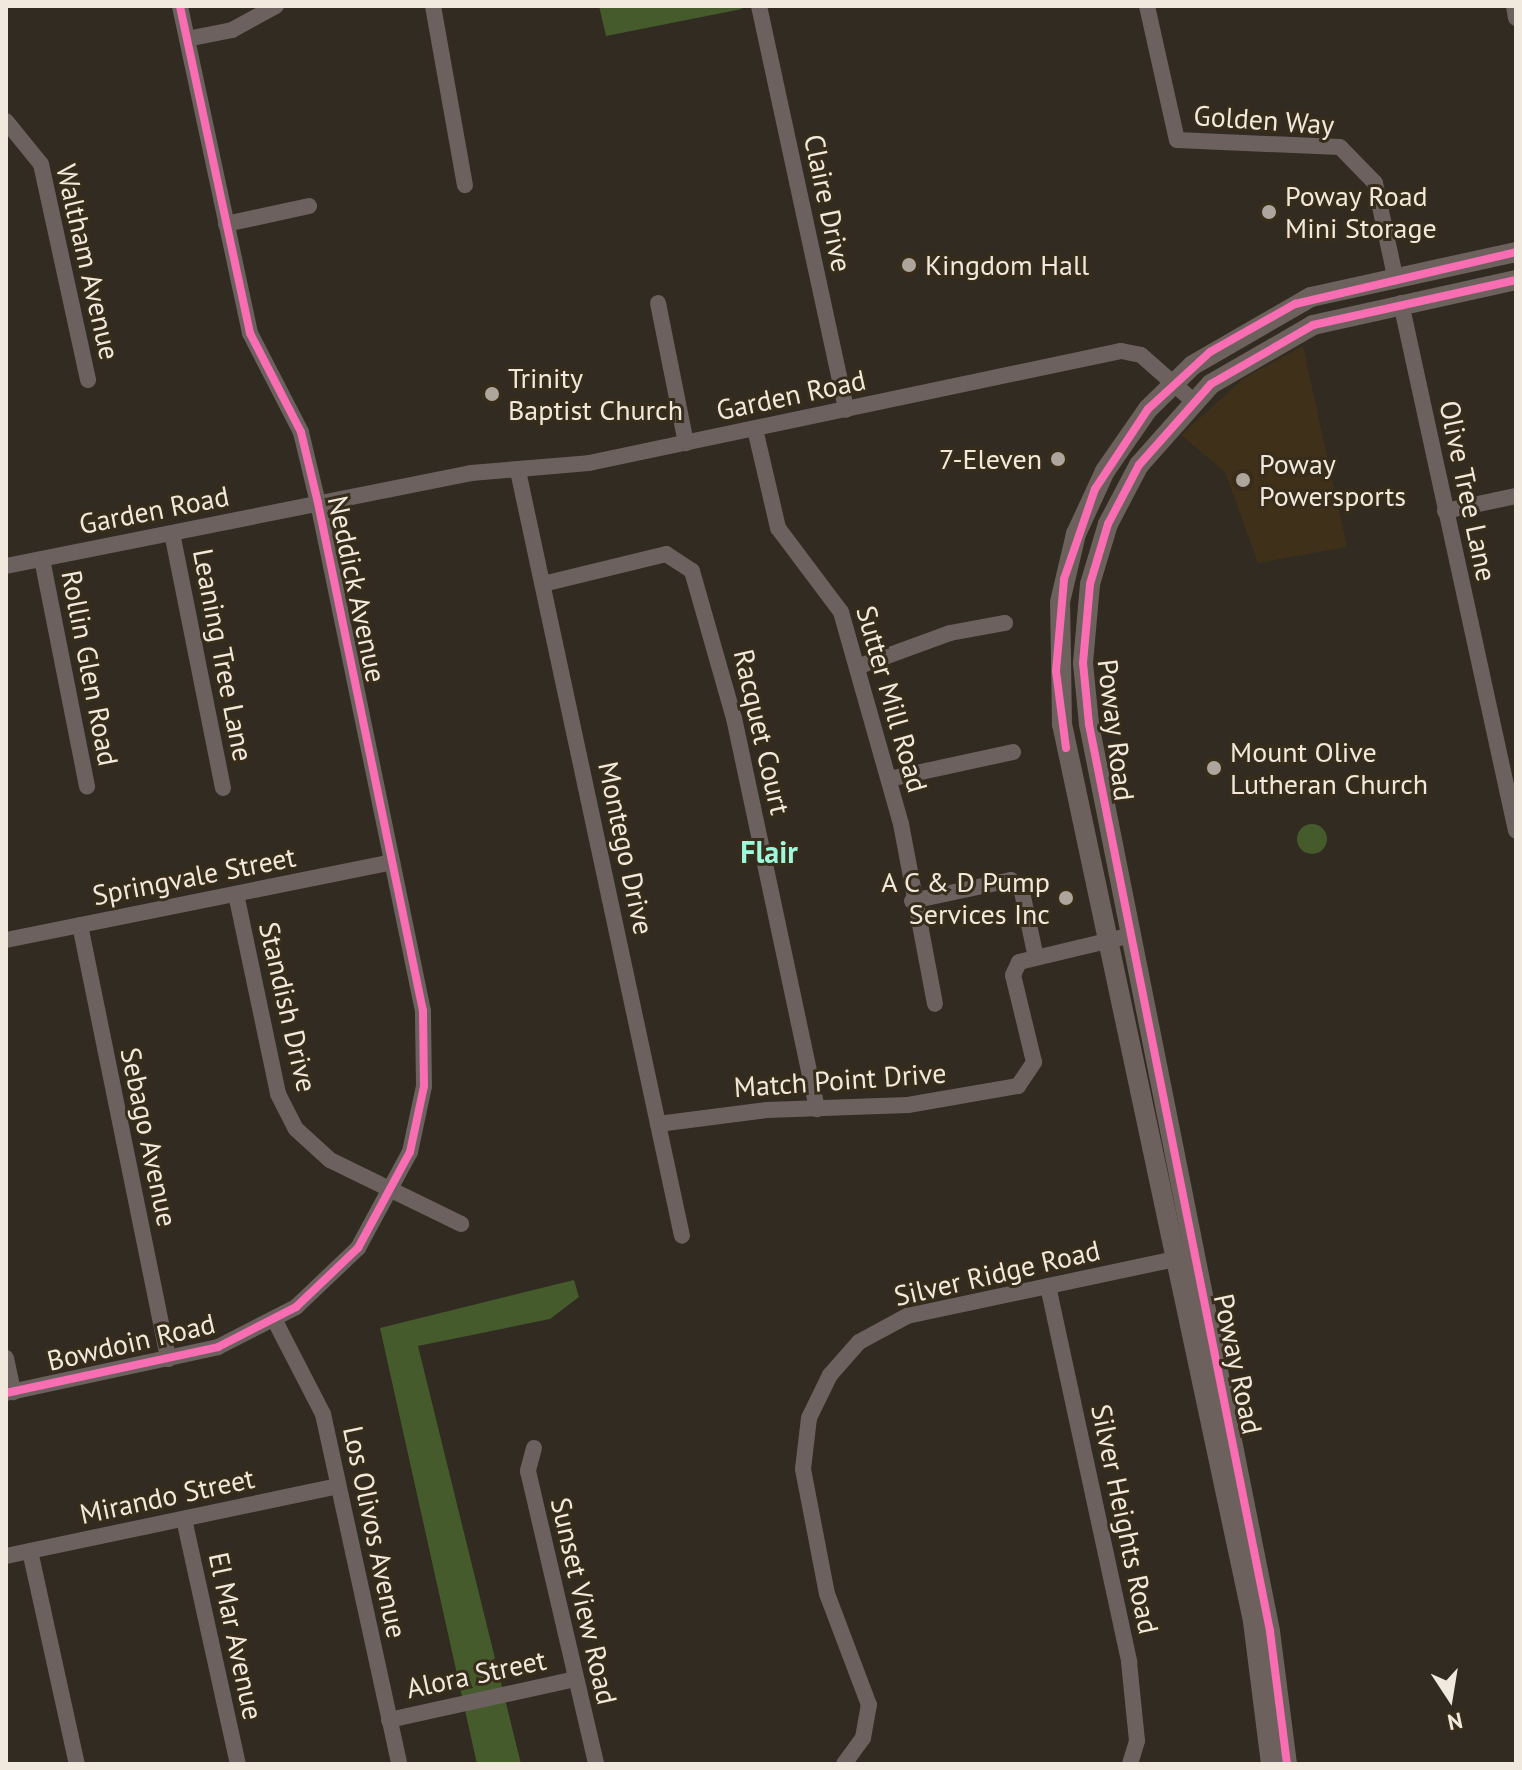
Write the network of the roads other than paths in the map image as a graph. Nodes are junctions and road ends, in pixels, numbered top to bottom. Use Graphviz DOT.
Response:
graph roads {
  1 [pos="180,6"];
  2 [pos="276,6"];
  3 [pos="433,6"];
  4 [pos="759,6"];
  5 [pos="1147,6"];
  6 [pos="1514,6"];
  7 [pos="1516,18"];
  8 [pos="187,39"];
  9 [pos="6,121"];
  10 [pos="465,185"];
  11 [pos="309,206"];
  12 [pos="226,224"];
  13 [pos="1516,252"];
  14 [pos="1516,265"];
  15 [pos="1395,276"];
  16 [pos="1516,280"];
  17 [pos="658,303"];
  18 [pos="1401,303"];
  19 [pos="1266,347"];
  20 [pos="88,380"];
  21 [pos="1172,384"];
  22 [pos="1192,400"];
  23 [pos="846,410"];
  24 [pos="755,429"];
  25 [pos="686,443"];
  26 [pos="518,471"];
  27 [pos="1516,496"];
  28 [pos="318,503"];
  29 [pos="1445,511"];
  30 [pos="172,533"];
  31 [pos="42,559"];
  32 [pos="6,566"];
  33 [pos="543,584"];
  34 [pos="1005,623"];
  35 [pos="857,667"];
  36 [pos="1013,752"];
  37 [pos="889,779"];
  38 [pos="87,787"];
  39 [pos="223,788"];
  40 [pos="1516,831"];
  41 [pos="392,862"];
  42 [pos="236,894"];
  43 [pos="912,901"];
  44 [pos="80,925"];
  45 [pos="1118,938"];
  46 [pos="6,940"];
  47 [pos="1035,953"];
  48 [pos="935,1004"];
  49 [pos="817,1109"];
  50 [pos="658,1124"];
  51 [pos="392,1189"];
  52 [pos="461,1224"];
  53 [pos="682,1236"];
  54 [pos="1184,1258"];
  55 [pos="1048,1286"];
  56 [pos="275,1321"];
  57 [pos="6,1358"];
  58 [pos="168,1359"];
  59 [pos="10,1392"];
  60 [pos="534,1448"];
  61 [pos="338,1486"];
  62 [pos="184,1519"];
  63 [pos="30,1551"];
  64 [pos="6,1556"];
  65 [pos="575,1679"];
  66 [pos="389,1720"];
  67 [pos="77,1764"];
  68 [pos="238,1764"];
  69 [pos="399,1764"];
  70 [pos="596,1764"];
  71 [pos="844,1764"];
  72 [pos="1130,1764"];
  73 [pos="1271,1764"];
  74 [pos="1287,1764"];
  1 -- 8 [label="street, Neddick Avenue"];
  2 -- 8 [label="street"];
  3 -- 10 [label="street"];
  4 -- 23 [label="street, Claire Drive"];
  5 -- 15 [label="street, Golden Way"];
  6 -- 7 [label="street"];
  8 -- 12 [label="street, Neddick Avenue"];
  9 -- 20 [label="street, Waltham Avenue"];
  11 -- 12 [label="street"];
  12 -- 28 [label="street, Neddick Avenue"];
  13 -- 15 [label="main road, Poway Road"];
  14 -- 18 [label="main road"];
  15 -- 19 [label="main road"];
  15 -- 21 [label="main road, Poway Road"];
  16 -- 18 [label="main road, Poway Road"];
  17 -- 25 [label="street"];
  18 -- 19 [label="main road, Poway Road"];
  18 -- 29 [label="street, Olive Tree Lane"];
  19 -- 22 [label="main road, Poway Road"];
  21 -- 22 [label="street, Garden Road"];
  21 -- 23 [label="street, Garden Road"];
  21 -- 45 [label="main road, Poway Road"];
  22 -- 45 [label="main road, Poway Road"];
  23 -- 24 [label="street, Garden Road"];
  24 -- 25 [label="street, Garden Road"];
  24 -- 35 [label="street, Sutter Mill Road"];
  25 -- 26 [label="street, Garden Road"];
  26 -- 28 [label="street, Garden Road"];
  26 -- 33 [label="street, Montego Drive"];
  27 -- 29 [label="street"];
  28 -- 30 [label="street, Garden Road"];
  28 -- 41 [label="street, Neddick Avenue"];
  29 -- 40 [label="street, Olive Tree Lane"];
  30 -- 31 [label="street, Garden Road"];
  30 -- 39 [label="street, Leaning Tree Lane"];
  31 -- 32 [label="street, Garden Road"];
  31 -- 38 [label="street, Rollin Glen Road"];
  33 -- 49 [label="street, Racquet Court"];
  33 -- 50 [label="street, Montego Drive"];
  34 -- 35 [label="street"];
  35 -- 37 [label="street, Sutter Mill Road"];
  36 -- 37 [label="street"];
  37 -- 43 [label="street, Sutter Mill Road"];
  41 -- 42 [label="street, Springvale Street"];
  41 -- 51 [label="street, Neddick Avenue"];
  42 -- 44 [label="street, Springvale Street"];
  42 -- 51 [label="street, Standish Drive"];
  43 -- 47 [label="street"];
  43 -- 48 [label="street, Sutter Mill Road"];
  44 -- 46 [label="street, Springvale Street"];
  44 -- 58 [label="street, Sebago Avenue"];
  45 -- 47 [label="street"];
  45 -- 54 [label="main road, Poway Road"];
  47 -- 49 [label="street, Match Point Drive"];
  49 -- 50 [label="street, Match Point Drive"];
  50 -- 53 [label="street, Montego Drive"];
  51 -- 52 [label="street, Standish Drive"];
  51 -- 56 [label="street, Bowdoin Road"];
  54 -- 55 [label="street, Silver Ridge Road"];
  54 -- 73 [label="main road, Poway Road"];
  54 -- 74 [label="main road, Poway Road"];
  55 -- 71 [label="street, Silver Ridge Road"];
  55 -- 72 [label="street, Silver Heights Road"];
  56 -- 58 [label="street, Bowdoin Road"];
  56 -- 61 [label="street, Los Olivos Avenue"];
  57 -- 59 [label="street"];
  58 -- 59 [label="street, Bowdoin Road"];
  60 -- 65 [label="street, Sunset View Road"];
  61 -- 62 [label="street, Mirando Street"];
  61 -- 66 [label="street, Los Olivos Avenue"];
  62 -- 63 [label="street, Mirando Street"];
  62 -- 68 [label="street, El Mar Avenue"];
  63 -- 64 [label="street, Mirando Street"];
  63 -- 67 [label="street"];
  65 -- 66 [label="street, Alora Street"];
  65 -- 70 [label="street, Sunset View Road"];
  66 -- 69 [label="street, Los Olivos Avenue"];
}
